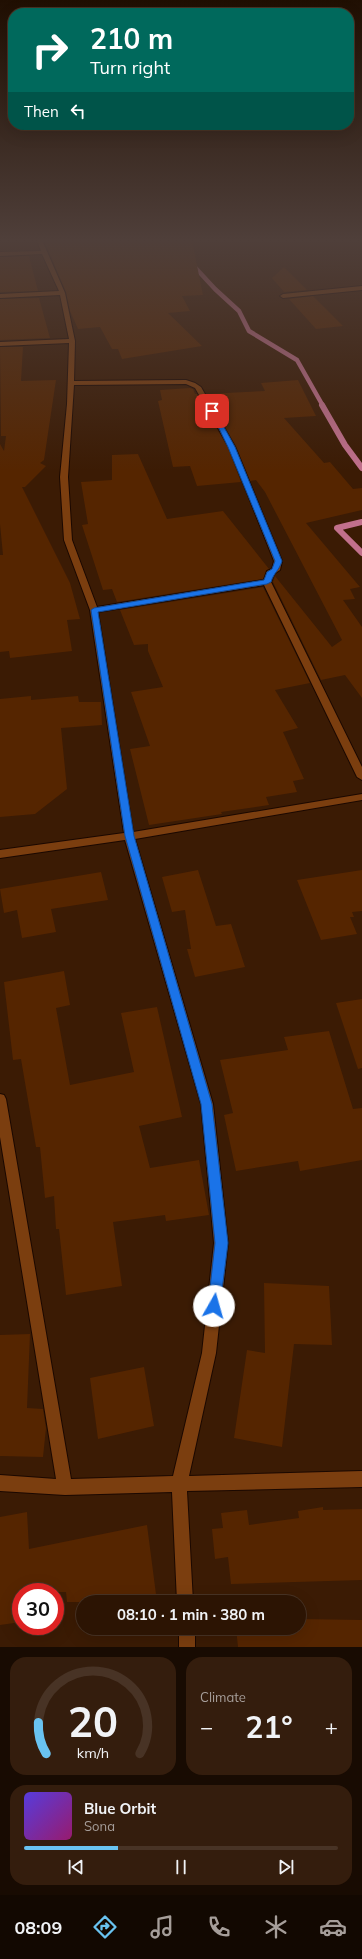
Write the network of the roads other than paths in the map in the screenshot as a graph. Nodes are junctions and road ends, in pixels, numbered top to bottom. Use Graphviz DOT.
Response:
graph roads {
  1 [pos="67,317"];
  2 [pos="72,341"];
  3 [pos="0,344"];
  4 [pos="71,383"];
  5 [pos="267,582"];
  6 [pos="94,610"];
  7 [pos="362,777"];
  8 [pos="362,797"];
  9 [pos="129,836"];
  10 [pos="0,854"];
  11 [pos="0,1099"];
  12 [pos="362,1479"];
  13 [pos="0,1483"];
  14 [pos="179,1484"];
  15 [pos="65,1487"];
  16 [pos="185,1595"];
  17 [pos="187,1635"];
  18 [pos="188,1647"];
  1 -- 2 [label="street"];
  2 -- 3 [label="street"];
  2 -- 4 [label="street"];
  4 -- 5 [label="street"];
  4 -- 6 [label="street"];
  5 -- 6 [label="street"];
  5 -- 7 [label="street"];
  6 -- 9 [label="street"];
  8 -- 9 [label="street"];
  9 -- 10 [label="street"];
  9 -- 14 [label="street"];
  11 -- 15 [label="street"];
  12 -- 14 [label="street"];
  13 -- 15 [label="street"];
  14 -- 15 [label="street"];
  14 -- 16 [label="street"];
  17 -- 18 [label="street"];
}
